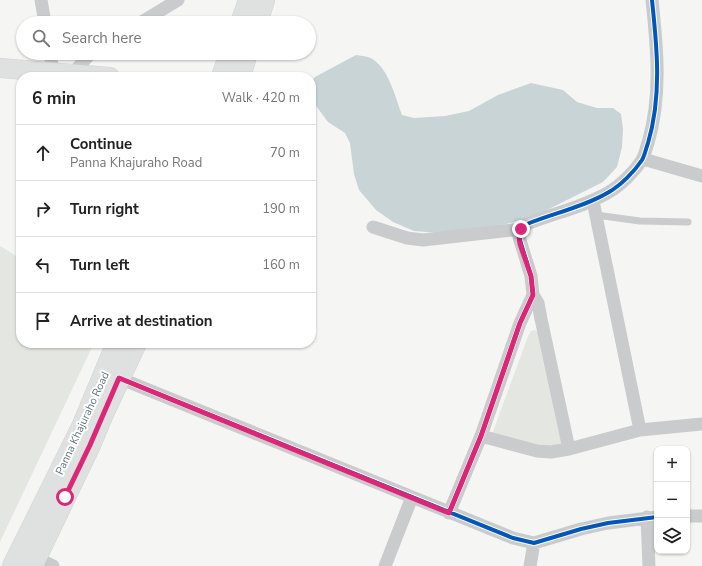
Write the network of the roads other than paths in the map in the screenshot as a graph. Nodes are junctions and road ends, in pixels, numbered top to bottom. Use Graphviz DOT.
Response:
graph roads {
  1 [pos="41,0"];
  2 [pos="178,0"];
  3 [pos="249,0"];
  4 [pos="264,0"];
  5 [pos="652,0"];
  6 [pos="44,16"];
  7 [pos="152,16"];
  8 [pos="243,16"];
  9 [pos="259,16"];
  10 [pos="51,60"];
  11 [pos="85,60"];
  12 [pos="228,60"];
  13 [pos="245,60"];
  14 [pos="0,68"];
  15 [pos="52,71"];
  16 [pos="62,72"];
  17 [pos="74,72"];
  18 [pos="224,72"];
  19 [pos="241,72"];
  20 [pos="0,79"];
  21 [pos="16,80"];
  22 [pos="643,159"];
  23 [pos="702,176"];
  24 [pos="593,201"];
  25 [pos="596,215"];
  26 [pos="688,222"];
  27 [pos="372,227"];
  28 [pos="521,229"];
  29 [pos="533,295"];
  30 [pos="115,348"];
  31 [pos="134,348"];
  32 [pos="119,378"];
  33 [pos="702,424"];
  34 [pos="640,430"];
  35 [pos="481,436"];
  36 [pos="569,449"];
  37 [pos="412,498"];
  38 [pos="449,513"];
  39 [pos="690,516"];
  40 [pos="702,516"];
  41 [pos="652,517"];
  42 [pos="534,543"];
  43 [pos="41,563"];
  44 [pos="13,566"];
  45 [pos="385,566"];
  46 [pos="530,566"];
  47 [pos="649,566"];
  1 -- 6 [label="street"];
  2 -- 7 [label="street"];
  3 -- 8 [label="main road"];
  4 -- 9 [label="main road"];
  5 -- 22 [label="street"];
  10 -- 15 [label="street"];
  11 -- 17 [label="street"];
  12 -- 18 [label="main road"];
  13 -- 19 [label="main road"];
  14 -- 15 [label="main road"];
  15 -- 16 [label="main road"];
  20 -- 21 [label="main road"];
  22 -- 23 [label="street"];
  22 -- 24 [label="street"];
  24 -- 25 [label="street"];
  24 -- 28 [label="street"];
  25 -- 26 [label="lane"];
  25 -- 34 [label="street"];
  27 -- 28 [label="street"];
  28 -- 29 [label="street"];
  29 -- 35 [label="street"];
  29 -- 36 [label="street"];
  30 -- 44 [label="main road, Panna Khajuraho Road"];
  31 -- 32 [label="main road, Panna Khajuraho Road"];
  32 -- 37 [label="street"];
  32 -- 43 [label="main road, Panna Khajuraho Road"];
  33 -- 34 [label="street"];
  34 -- 36 [label="street"];
  35 -- 36 [label="street"];
  35 -- 38 [label="street"];
  37 -- 38 [label="street"];
  37 -- 45 [label="street"];
  38 -- 42 [label="street"];
  39 -- 40 [label="street"];
  41 -- 42 [label="street"];
  41 -- 47 [label="street"];
  42 -- 46 [label="street"];
}
